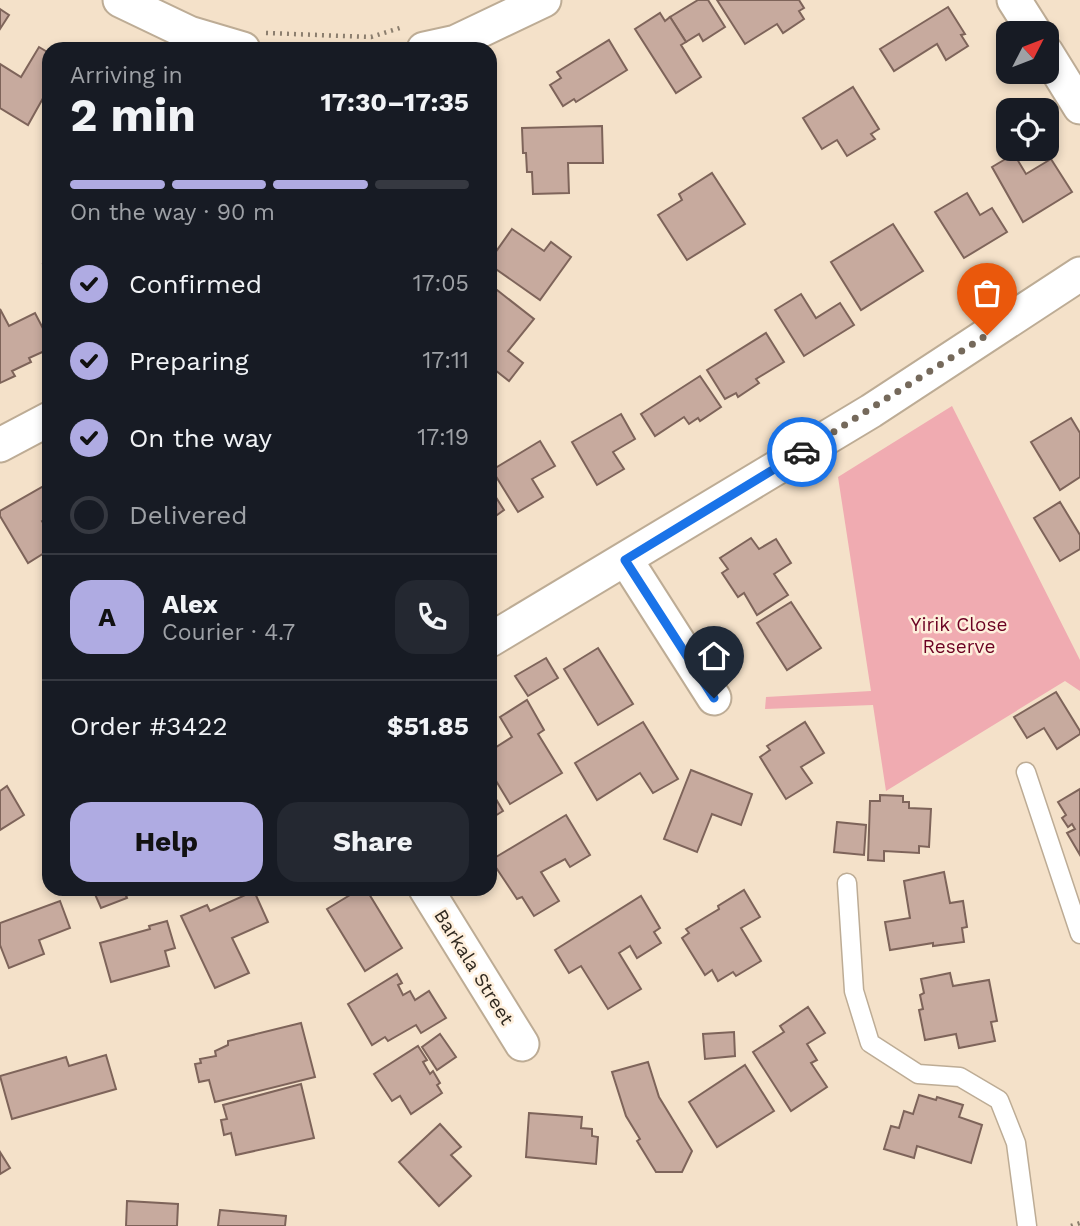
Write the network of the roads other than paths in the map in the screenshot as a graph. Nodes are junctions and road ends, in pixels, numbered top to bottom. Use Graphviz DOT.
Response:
graph roads {
  1 [pos="120,0"];
  2 [pos="544,0"];
  3 [pos="1014,0"];
  4 [pos="1027,21"];
  5 [pos="250,39"];
  6 [pos="436,42"];
  7 [pos="1059,73"];
  8 [pos="1080,107"];
  9 [pos="1080,274"];
  10 [pos="42,423"];
  11 [pos="0,445"];
  12 [pos="625,560"];
  13 [pos="497,636"];
  14 [pos="714,698"];
  15 [pos="1026,772"];
  16 [pos="847,883"];
  17 [pos="430,896"];
  18 [pos="1080,934"];
  19 [pos="522,1044"];
  20 [pos="1027,1226"];
  1 -- 5 [label="street"];
  2 -- 6 [label="street"];
  3 -- 4 [label="street"];
  7 -- 8 [label="street"];
  9 -- 12 [label="street"];
  10 -- 11 [label="street"];
  12 -- 13 [label="street"];
  12 -- 14 [label="street"];
  15 -- 18 [label="lane"];
  16 -- 20 [label="lane"];
  17 -- 19 [label="street, Barkala Street"];
}
